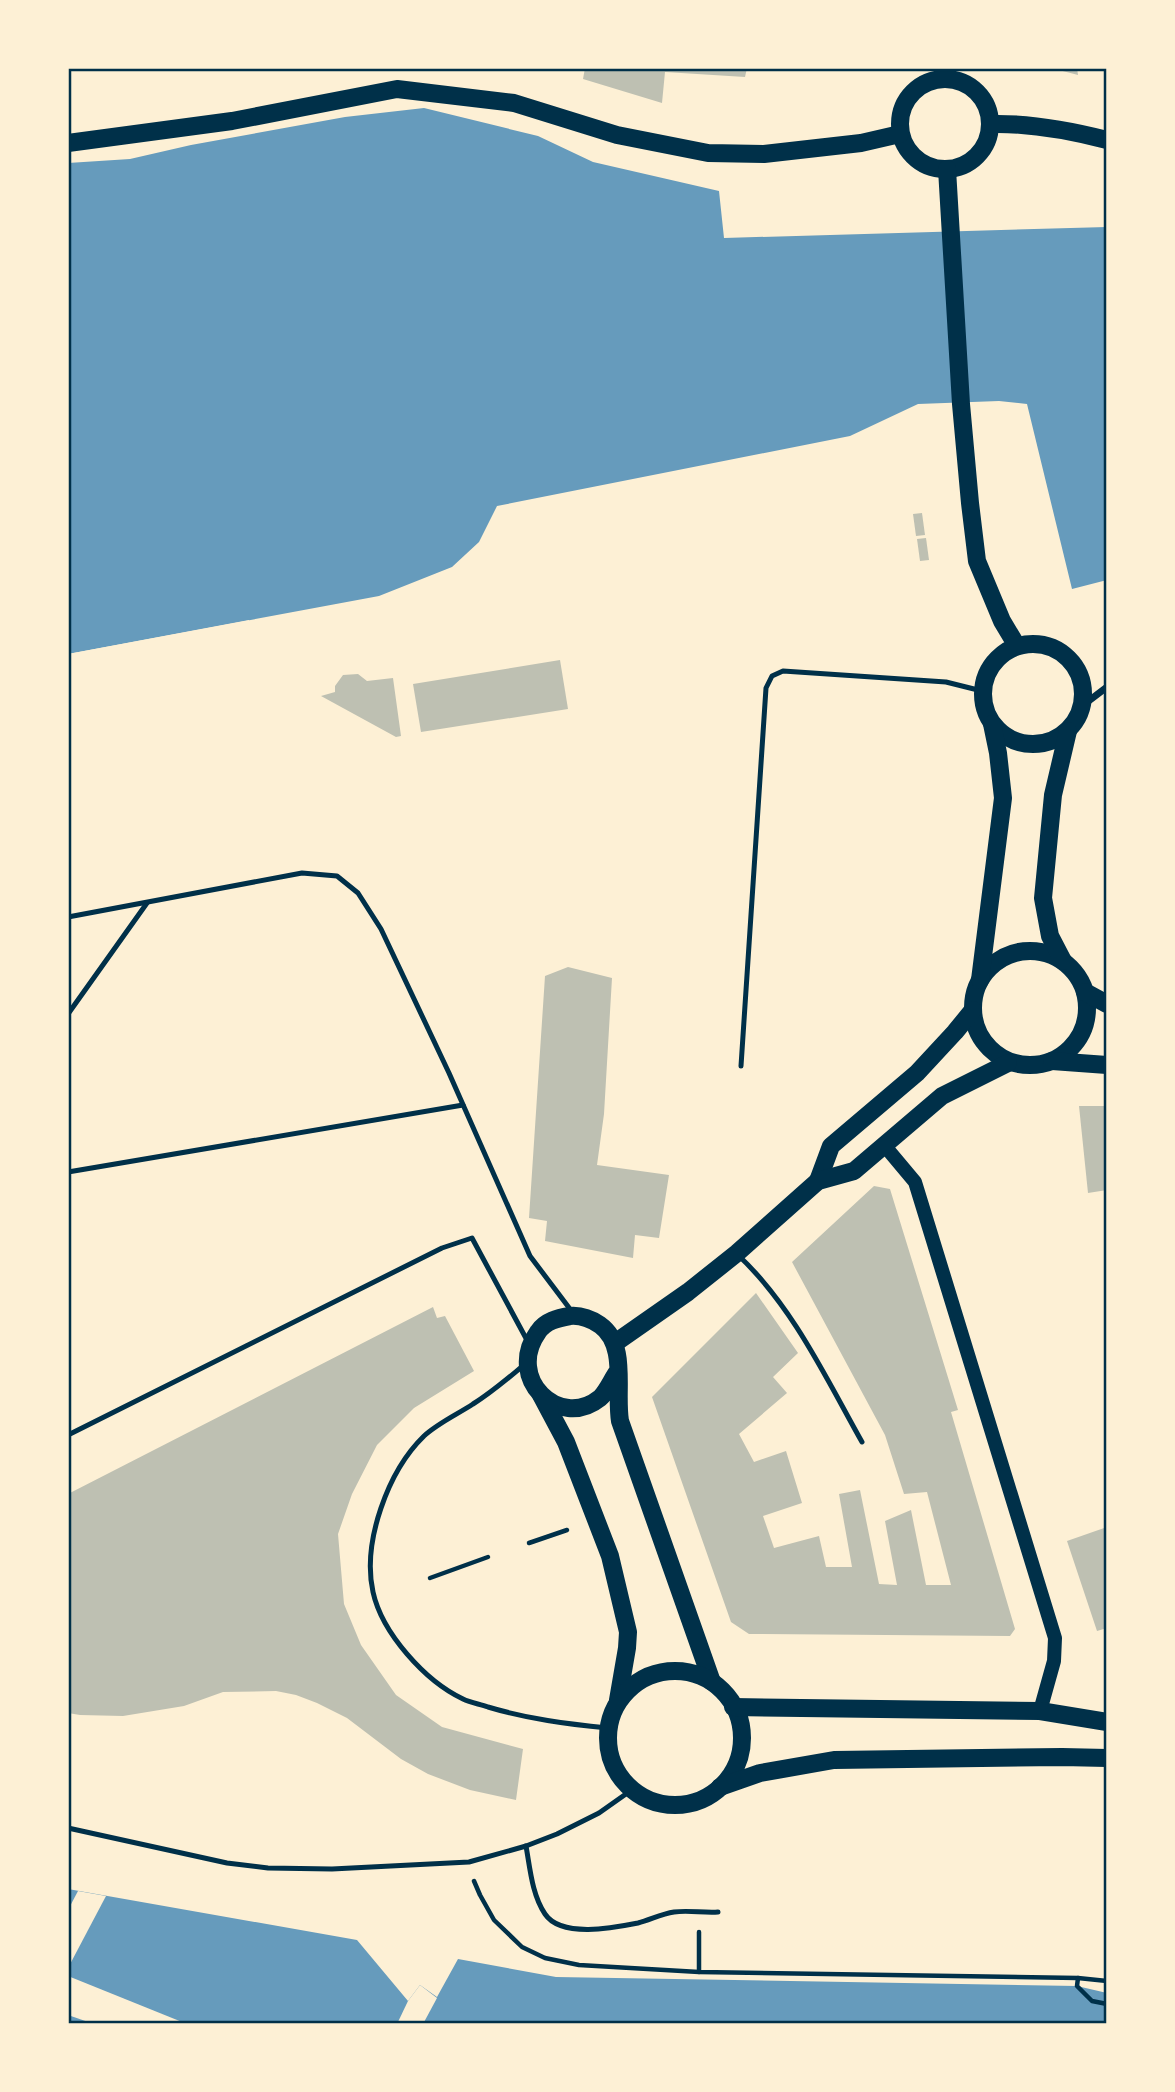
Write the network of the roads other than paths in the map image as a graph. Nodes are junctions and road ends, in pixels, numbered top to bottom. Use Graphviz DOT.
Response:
graph roads {
  1 [pos="990,124"];
  2 [pos="900,134"];
  3 [pos="1107,139"];
  4 [pos="68,143"];
  5 [pos="947,169"];
  6 [pos="1017,646"];
  7 [pos="1107,687"];
  8 [pos="982,691"];
  9 [pos="1082,706"];
  10 [pos="992,724"];
  11 [pos="1068,732"];
  12 [pos="147,903"];
  13 [pos="68,917"];
  14 [pos="1063,961"];
  15 [pos="980,980"];
  16 [pos="1085,992"];
  17 [pos="1107,1004"];
  18 [pos="973,1010"];
  19 [pos="68,1014"];
  20 [pos="1052,1061"];
  21 [pos="1008,1063"];
  22 [pos="1107,1065"];
  23 [pos="741,1066"];
  24 [pos="463,1105"];
  25 [pos="884,1145"];
  26 [pos="68,1172"];
  27 [pos="818,1181"];
  28 [pos="737,1254"];
  29 [pos="575,1315"];
  30 [pos="615,1343"];
  31 [pos="529,1345"];
  32 [pos="526,1364"];
  33 [pos="618,1371"];
  34 [pos="541,1395"];
  35 [pos="68,1435"];
  36 [pos="862,1442"];
  37 [pos="712,1682"];
  38 [pos="618,1700"];
  39 [pos="733,1707"];
  40 [pos="1040,1711"];
  41 [pos="1107,1722"];
  42 [pos="608,1728"];
  43 [pos="1107,1758"];
  44 [pos="720,1787"];
  45 [pos="633,1789"];
  46 [pos="68,1828"];
  47 [pos="526,1846"];
  48 [pos="718,1912"];
  1 -- 2 [label="main road"];
  1 -- 3 [label="main road"];
  1 -- 5 [label="main road"];
  2 -- 4 [label="main road"];
  2 -- 5 [label="main road"];
  5 -- 6 [label="main road"];
  6 -- 8 [label="main road"];
  6 -- 9 [label="main road"];
  7 -- 9 [label="street"];
  8 -- 10 [label="main road"];
  8 -- 23 [label="lane"];
  9 -- 11 [label="main road"];
  10 -- 11 [label="main road"];
  10 -- 15 [label="main road"];
  11 -- 14 [label="main road"];
  12 -- 13 [label="lane"];
  12 -- 19 [label="lane"];
  12 -- 24 [label="lane"];
  14 -- 15 [label="main road"];
  14 -- 16 [label="main road"];
  15 -- 18 [label="main road"];
  16 -- 17 [label="main road"];
  16 -- 20 [label="main road"];
  18 -- 21 [label="main road"];
  18 -- 27 [label="main road"];
  20 -- 21 [label="main road"];
  20 -- 22 [label="main road"];
  21 -- 25 [label="main road"];
  24 -- 26 [label="lane"];
  24 -- 29 [label="lane"];
  25 -- 27 [label="main road"];
  25 -- 40 [label="main road"];
  27 -- 28 [label="main road"];
  28 -- 30 [label="main road"];
  28 -- 36 [label="lane"];
  29 -- 30 [label="main road"];
  29 -- 31 [label="main road"];
  30 -- 33 [label="main road"];
  31 -- 32 [label="main road"];
  31 -- 35 [label="lane"];
  32 -- 34 [label="main road"];
  32 -- 42 [label="lane"];
  33 -- 34 [label="main road"];
  33 -- 37 [label="main road"];
  34 -- 38 [label="main road"];
  37 -- 38 [label="main road"];
  37 -- 39 [label="main road"];
  38 -- 42 [label="main road"];
  39 -- 40 [label="main road"];
  39 -- 44 [label="main road"];
  40 -- 41 [label="main road"];
  42 -- 45 [label="main road"];
  43 -- 44 [label="main road"];
  44 -- 45 [label="main road"];
  45 -- 47 [label="lane"];
  46 -- 47 [label="lane"];
  47 -- 48 [label="lane"];
}
